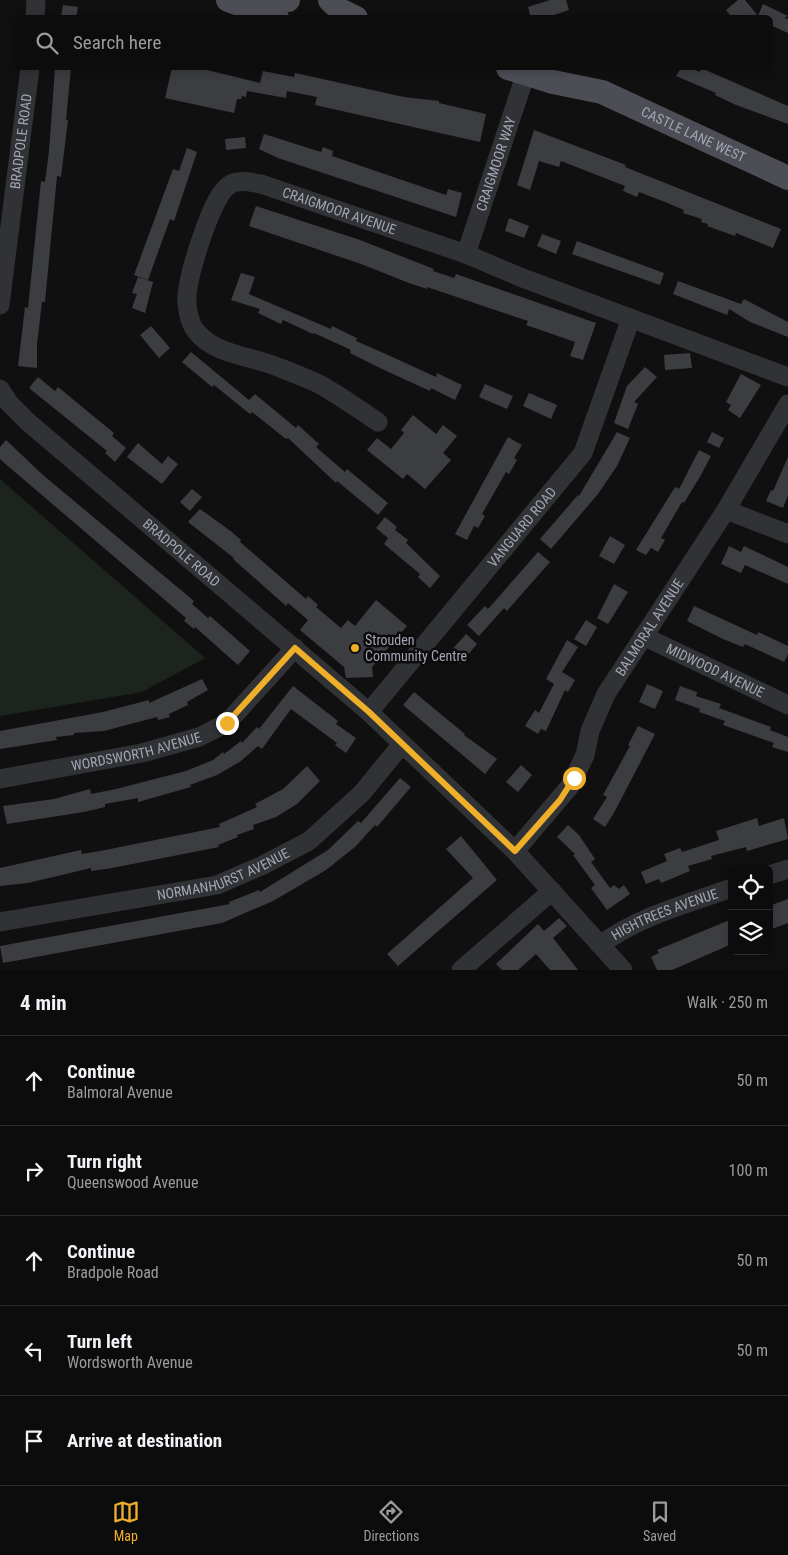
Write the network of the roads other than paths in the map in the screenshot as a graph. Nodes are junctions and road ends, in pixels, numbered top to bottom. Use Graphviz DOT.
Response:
graph roads {
  1 [pos="36,0"];
  2 [pos="330,0"];
  3 [pos="237,1"];
  4 [pos="280,7"];
  5 [pos="35,15"];
  6 [pos="350,15"];
  7 [pos="30,70"];
  8 [pos="517,70"];
  9 [pos="564,70"];
  10 [pos="597,90"];
  11 [pos="788,178"];
  12 [pos="466,254"];
  13 [pos="0,305"];
  14 [pos="631,318"];
  15 [pos="788,377"];
  16 [pos="0,389"];
  17 [pos="788,404"];
  18 [pos="378,422"];
  19 [pos="726,510"];
  20 [pos="788,534"];
  21 [pos="643,636"];
  22 [pos="295,648"];
  23 [pos="788,705"];
  24 [pos="369,712"];
  25 [pos="402,744"];
  26 [pos="0,779"];
  27 [pos="515,851"];
  28 [pos="788,870"];
  29 [pos="773,874"];
  30 [pos="728,889"];
  31 [pos="552,891"];
  32 [pos="0,922"];
  33 [pos="600,945"];
  34 [pos="461,970"];
  35 [pos="623,970"];
  1 -- 5 [label="street"];
  2 -- 6 [label="main road"];
  3 -- 4 [label="main road"];
  7 -- 13 [label="street, BRADPOLE ROAD"];
  8 -- 10 [label="main road, CASTLE LANE WEST"];
  8 -- 12 [label="street, CRAIGMOOR WAY"];
  9 -- 10 [label="main road, CASTLE LANE WEST"];
  10 -- 11 [label="main road, CASTLE LANE WEST"];
  12 -- 14 [label="street, CRAIGMOOR AVENUE"];
  12 -- 18 [label="street, CRAIGMOOR AVENUE"];
  14 -- 15 [label="street, CRAIGMOOR AVENUE"];
  14 -- 24 [label="street, VANGUARD ROAD"];
  16 -- 22 [label="street, BRADPOLE ROAD"];
  17 -- 19 [label="street, BALMORAL AVENUE"];
  19 -- 20 [label="street"];
  19 -- 21 [label="street, BALMORAL AVENUE"];
  21 -- 23 [label="street, MIDWOOD AVENUE"];
  21 -- 27 [label="street, BALMORAL AVENUE"];
  22 -- 24 [label="street, BRADPOLE ROAD"];
  22 -- 26 [label="street, WORDSWORTH AVENUE"];
  24 -- 25 [label="street, BRADPOLE ROAD"];
  25 -- 27 [label="street, BRADPOLE ROAD"];
  25 -- 32 [label="street, NORMANHURST AVENUE"];
  27 -- 31 [label="street, BRADPOLE ROAD"];
  28 -- 29 [label="street"];
  30 -- 33 [label="street, HIGHTREES AVENUE"];
  31 -- 33 [label="street, BRADPOLE ROAD"];
  31 -- 34 [label="street"];
  33 -- 35 [label="street, BRADPOLE ROAD"];
}
